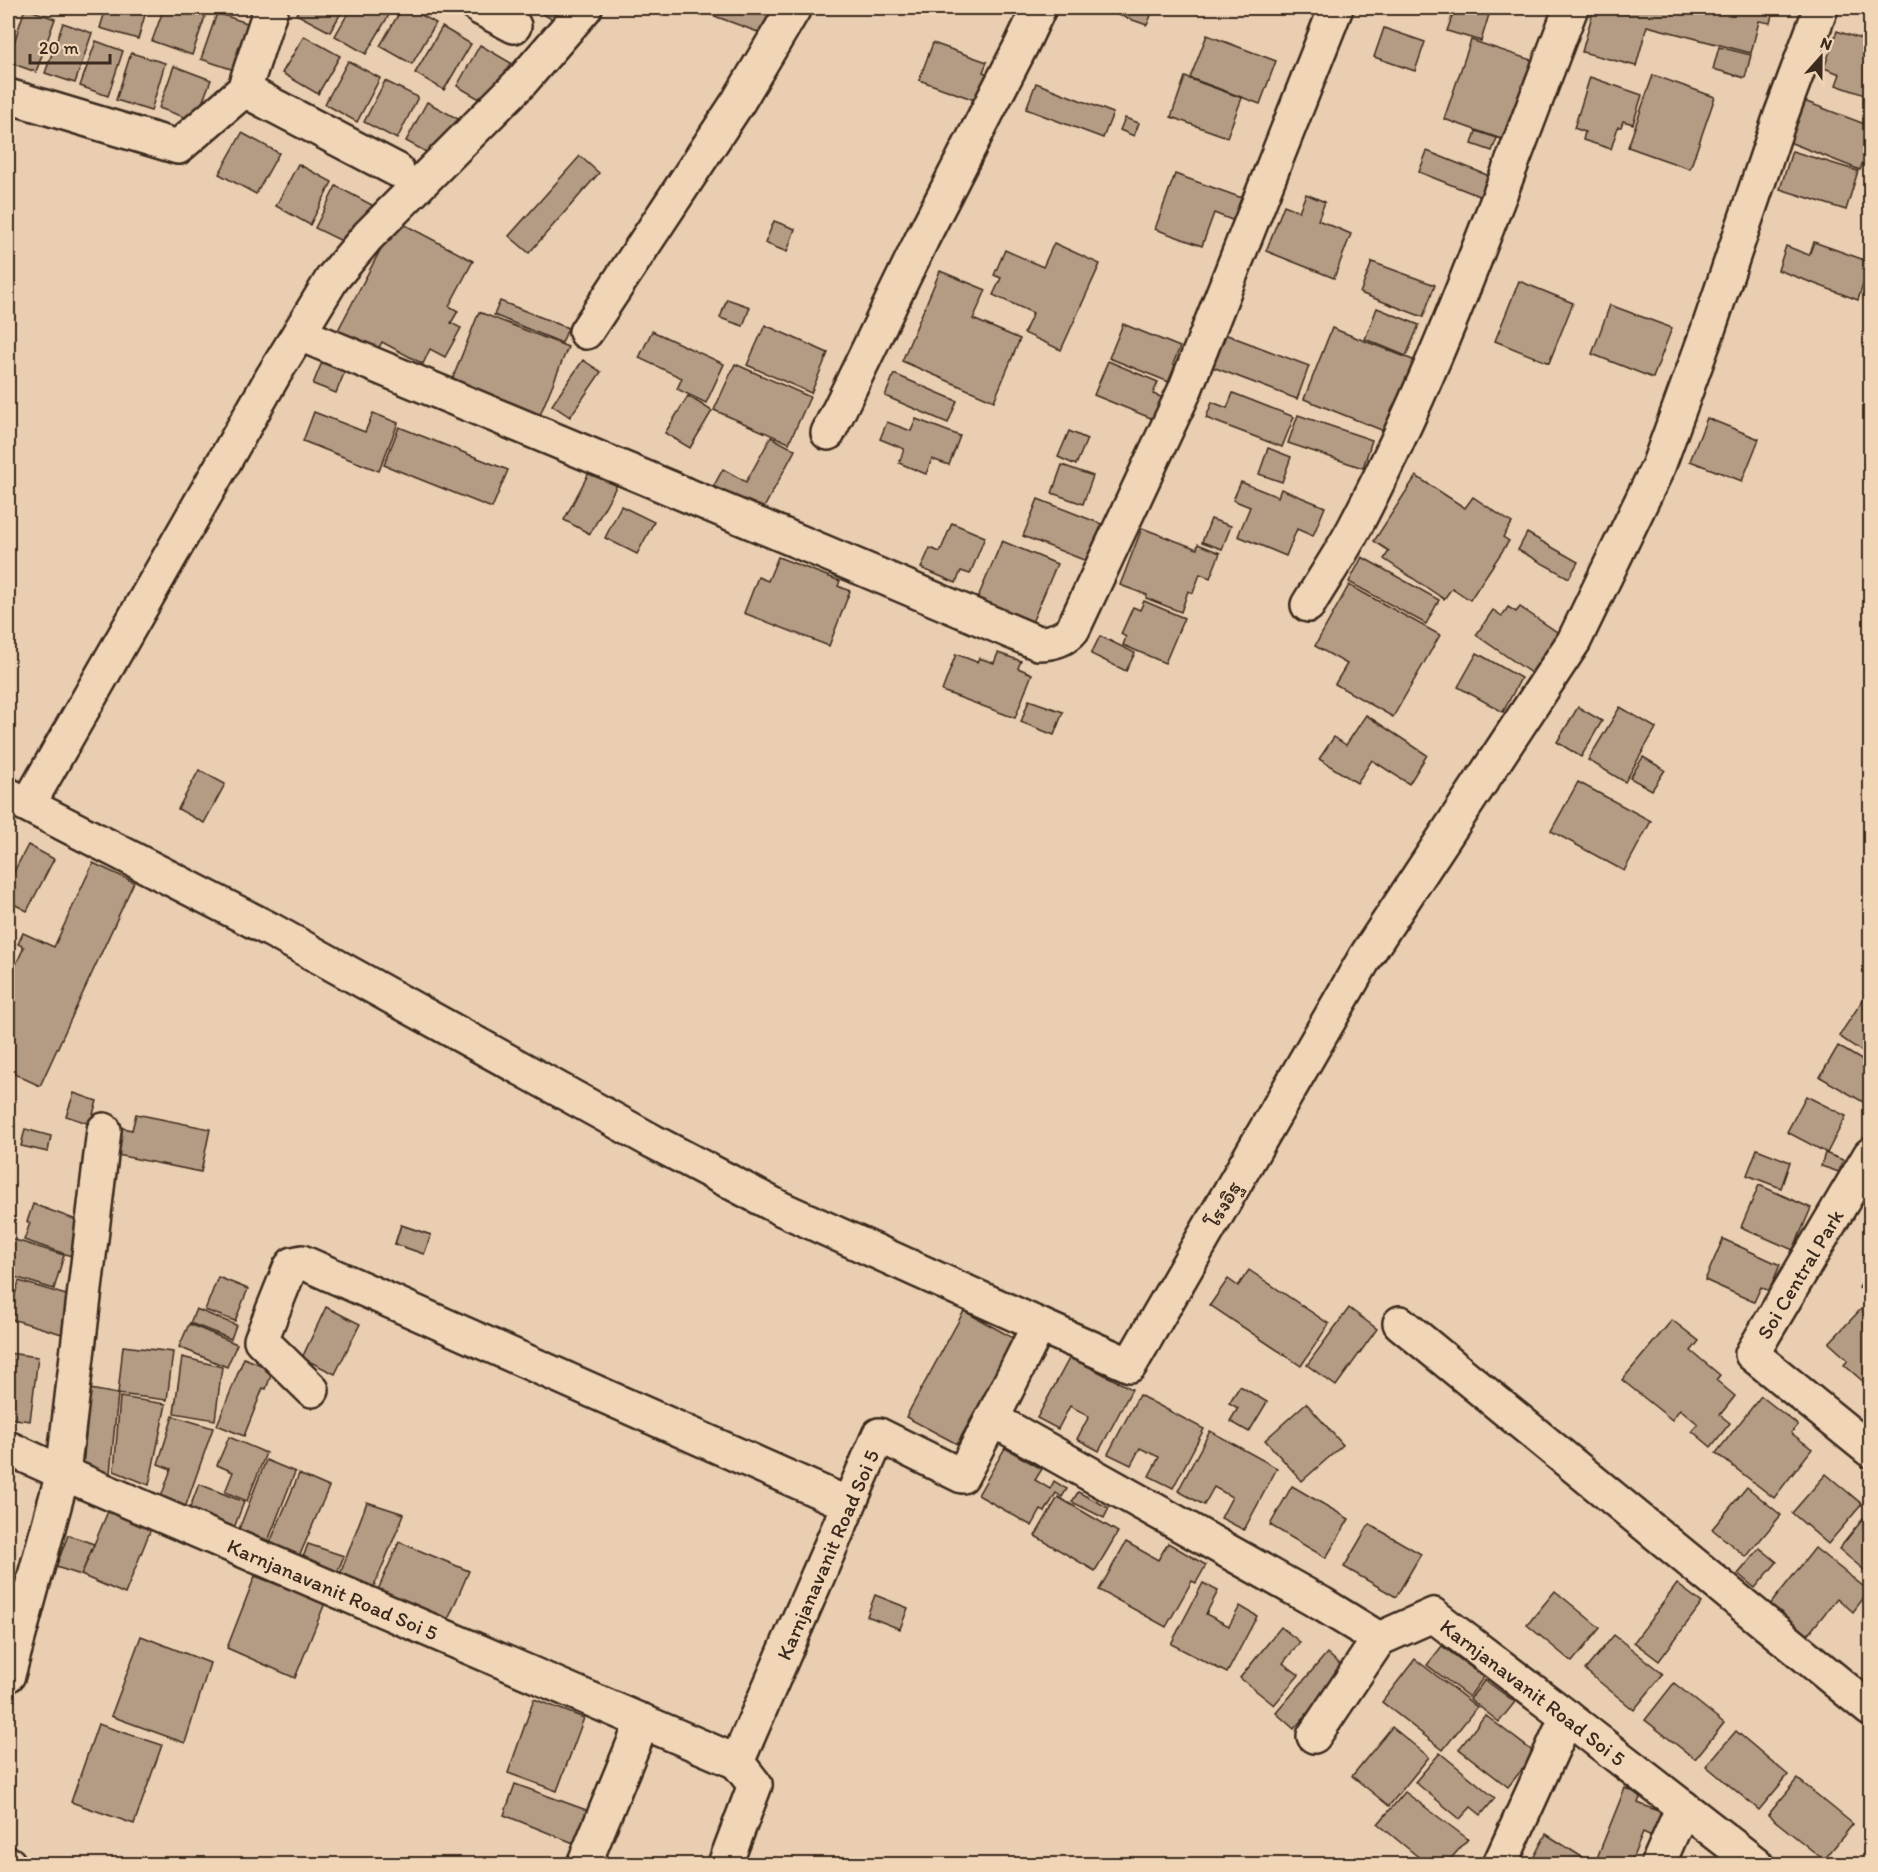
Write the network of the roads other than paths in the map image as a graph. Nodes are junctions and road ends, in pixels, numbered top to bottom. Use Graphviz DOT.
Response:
graph roads {
  1 [pos="271,8"];
  2 [pos="480,8"];
  3 [pos="585,8"];
  4 [pos="794,8"];
  5 [pos="1038,8"];
  6 [pos="1336,8"];
  7 [pos="1571,8"];
  8 [pos="1821,8"];
  9 [pos="514,26"];
  10 [pos="244,90"];
  11 [pos="8,96"];
  12 [pos="397,171"];
  13 [pos="586,332"];
  14 [pos="300,334"];
  15 [pos="828,433"];
  16 [pos="1308,605"];
  17 [pos="18,800"];
  18 [pos="104,1130"];
  19 [pos="1870,1155"];
  20 [pos="1400,1323"];
  21 [pos="1039,1325"];
  22 [pos="312,1390"];
  23 [pos="992,1419"];
  24 [pos="8,1448"];
  25 [pos="1870,1450"];
  26 [pos="63,1473"];
  27 [pos="848,1504"];
  28 [pos="1379,1639"];
  29 [pos="8,1675"];
  30 [pos="1870,1709"];
  31 [pos="1567,1717"];
  32 [pos="643,1721"];
  33 [pos="1314,1736"];
  34 [pos="737,1762"];
  35 [pos="1683,1807"];
  36 [pos="584,1864"];
  37 [pos="725,1864"];
  38 [pos="1500,1864"];
  39 [pos="1658,1864"];
  40 [pos="1756,1864"];
  1 -- 10 [label="street"];
  2 -- 9 [label="street"];
  3 -- 14 [label="street"];
  4 -- 13 [label="street"];
  5 -- 15 [label="street"];
  6 -- 14 [label="street"];
  7 -- 16 [label="street"];
  8 -- 21 [label="street, โรงอิฐ"];
  10 -- 11 [label="street"];
  10 -- 12 [label="street"];
  14 -- 17 [label="street"];
  17 -- 21 [label="street"];
  18 -- 26 [label="street"];
  19 -- 25 [label="street, Soi Central Park"];
  20 -- 30 [label="street"];
  21 -- 23 [label="street"];
  22 -- 27 [label="street"];
  23 -- 27 [label="street, Karnjanavanit Road Soi 5"];
  23 -- 28 [label="street"];
  24 -- 26 [label="street, Karnjanavanit Road Soi 5"];
  26 -- 29 [label="street"];
  26 -- 32 [label="street, Karnjanavanit Road Soi 5"];
  27 -- 34 [label="street, Karnjanavanit Road Soi 5"];
  28 -- 31 [label="street, Karnjanavanit Road Soi 5"];
  28 -- 33 [label="street"];
  31 -- 35 [label="street, Karnjanavanit Road Soi 5"];
  31 -- 38 [label="street"];
  32 -- 34 [label="street, Karnjanavanit Road Soi 5"];
  32 -- 36 [label="street"];
  34 -- 37 [label="street"];
  35 -- 39 [label="street"];
  35 -- 40 [label="street, Karnjanavanit Road Soi 5"];
}
